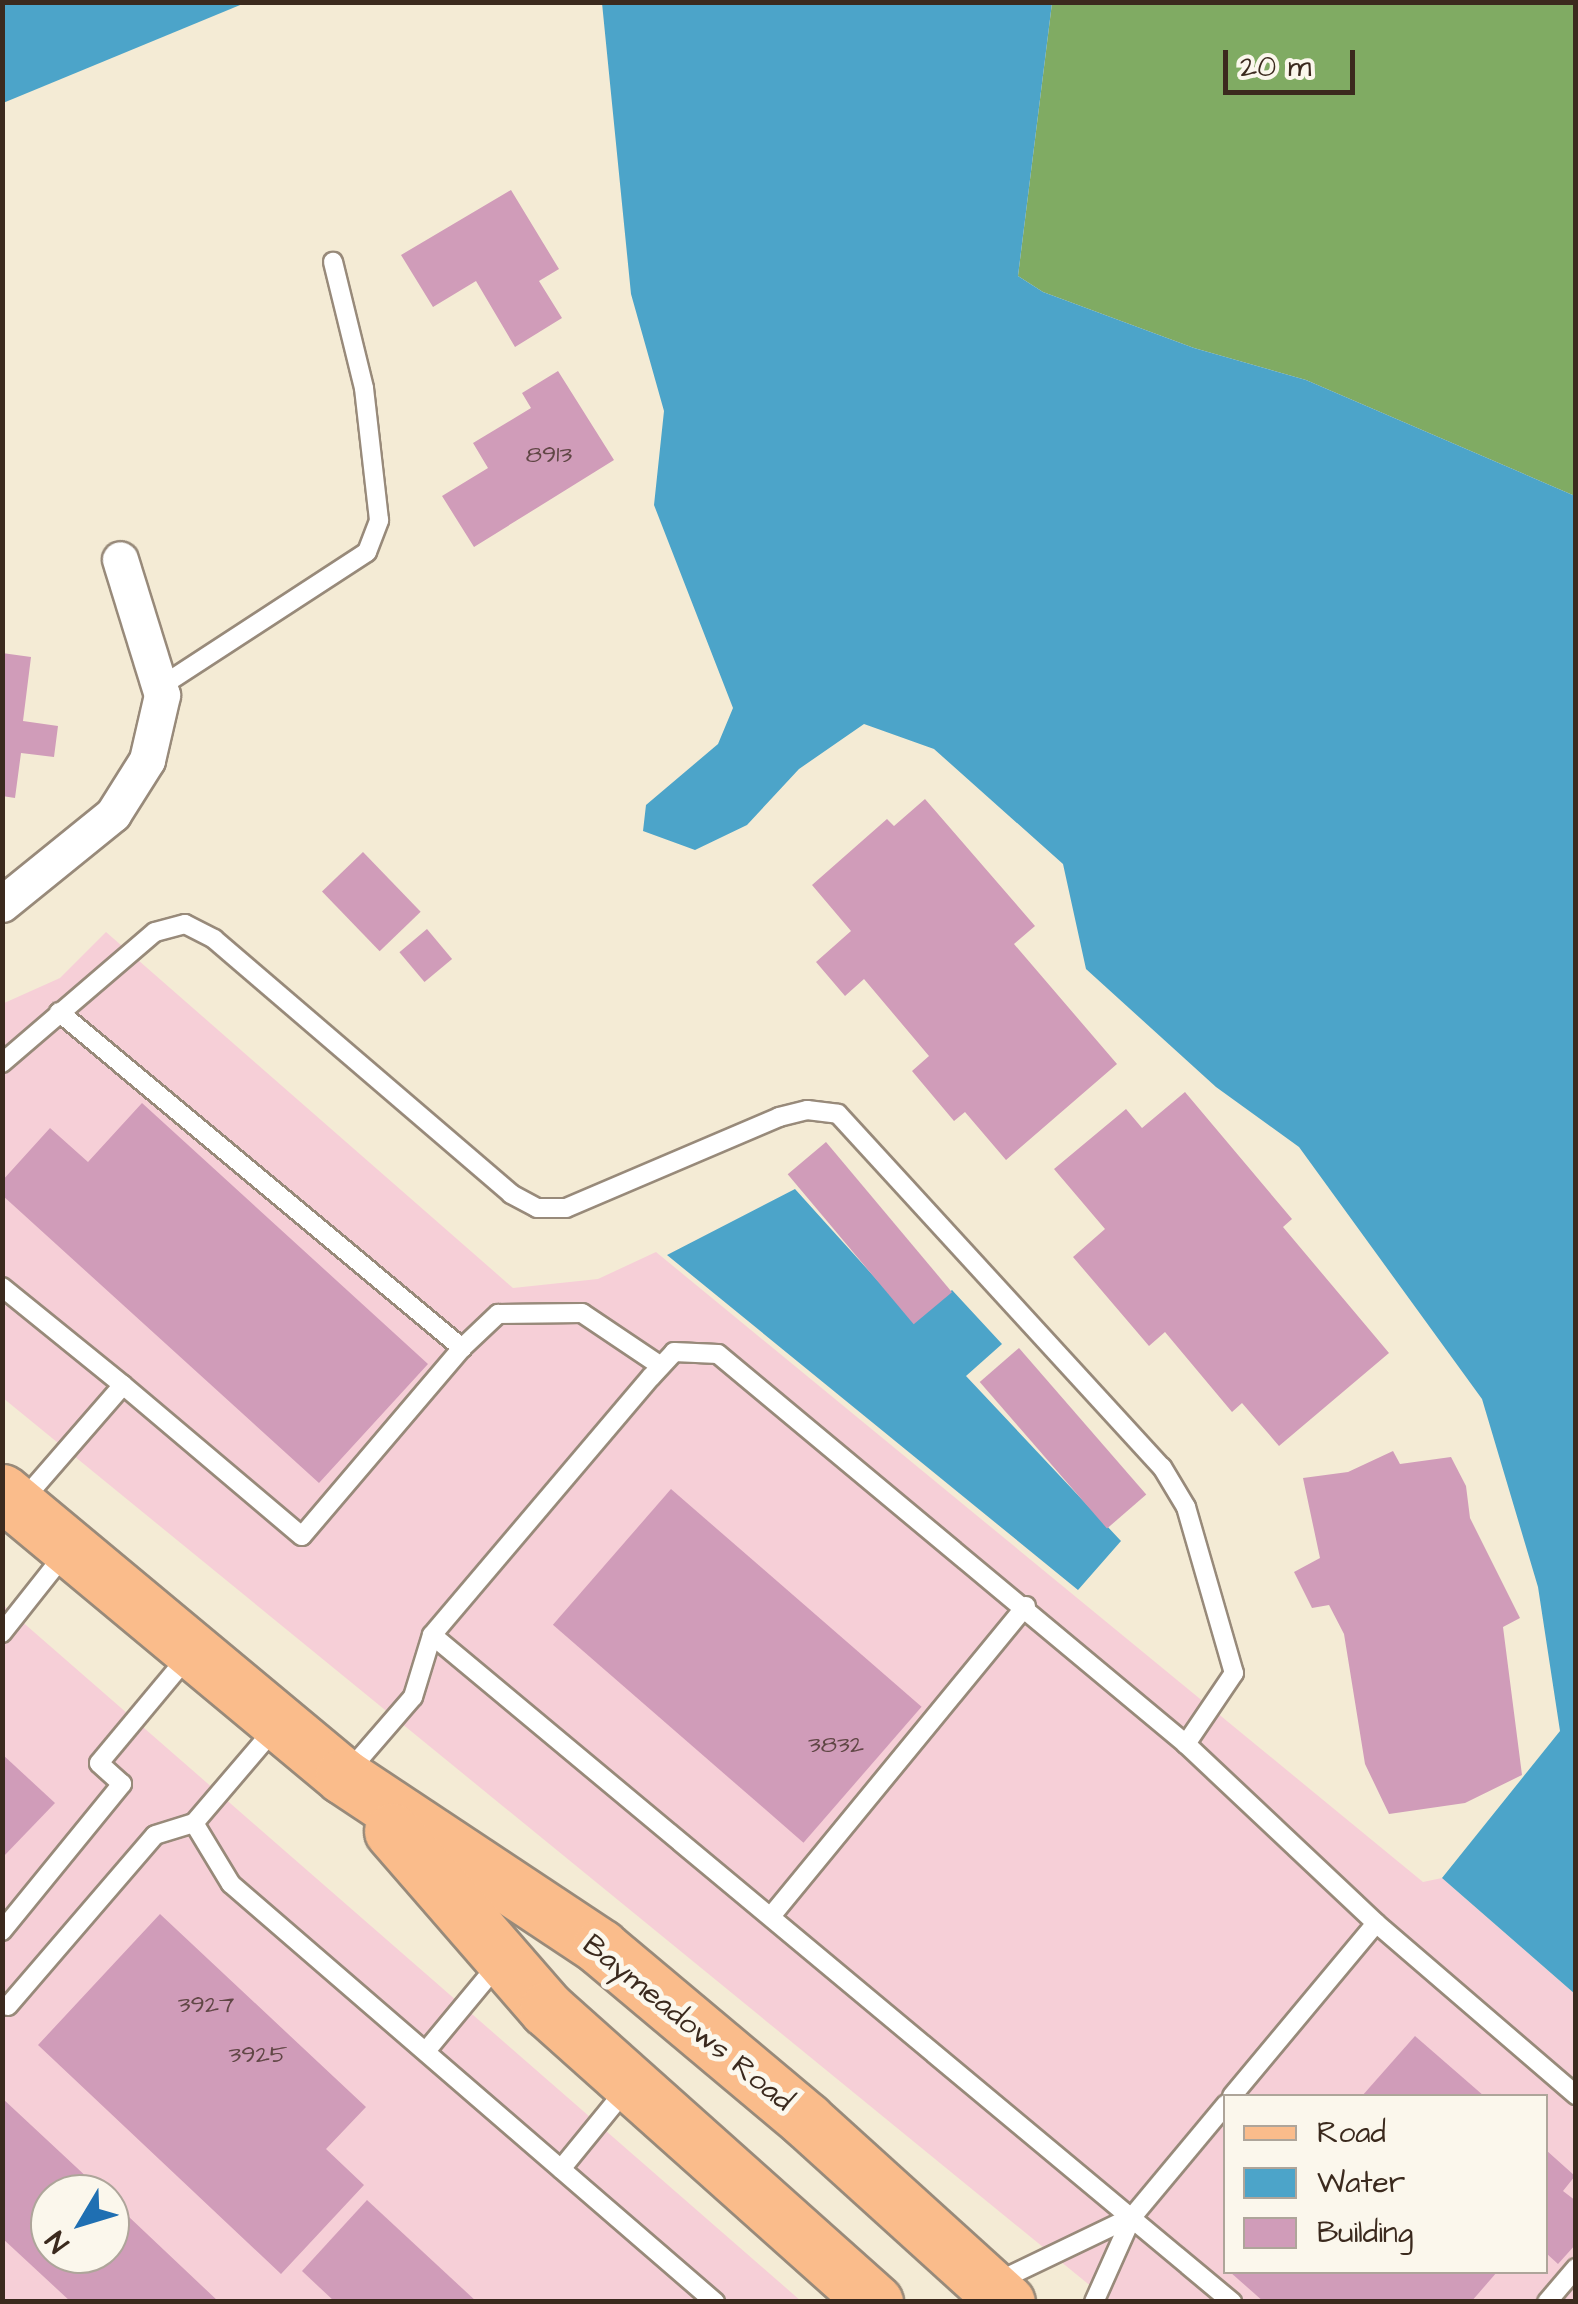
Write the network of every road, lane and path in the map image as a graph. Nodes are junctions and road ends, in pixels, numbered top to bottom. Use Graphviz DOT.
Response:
graph roads {
  1 [pos="333,262"];
  2 [pos="120,559"];
  3 [pos="160,688"];
  4 [pos="2,904"];
  5 [pos="59,1012"];
  6 [pos="2,1063"];
  7 [pos="2,1287"];
  8 [pos="462,1348"];
  9 [pos="661,1366"];
  10 [pos="123,1385"];
  11 [pos="10,1499"];
  12 [pos="68,1548"];
  13 [pos="1026,1606"];
  14 [pos="2,1633"];
  15 [pos="432,1635"];
  16 [pos="192,1651"];
  17 [pos="279,1723"];
  18 [pos="1186,1744"];
  19 [pos="344,1776"];
  20 [pos="194,1823"];
  21 [pos="772,1915"];
  22 [pos="1376,1923"];
  23 [pos="2,1932"];
  24 [pos="503,1958"];
  25 [pos="8,2006"];
  26 [pos="426,2052"];
  27 [pos="631,2083"];
  28 [pos="1234,2094"];
  29 [pos="1576,2095"];
  30 [pos="1223,2108"];
  31 [pos="561,2169"];
  32 [pos="1132,2218"];
  33 [pos="1576,2268"];
  34 [pos="1022,2292"];
  35 [pos="872,2301"];
  36 [pos="715,2302"];
  37 [pos="1094,2302"];
  38 [pos="1232,2302"];
  39 [pos="1548,2302"];
  1 -- 3 [label="lane"];
  2 -- 3 [label="street"];
  3 -- 4 [label="street"];
  5 -- 6 [label="lane"];
  5 -- 8 [label="lane"];
  5 -- 18 [label="lane"];
  7 -- 10 [label="lane"];
  8 -- 9 [label="lane"];
  8 -- 10 [label="lane"];
  9 -- 13 [label="lane"];
  9 -- 15 [label="lane"];
  10 -- 11 [label="lane"];
  11 -- 12 [label="main road, Baymeadows Road"];
  12 -- 14 [label="lane"];
  12 -- 16 [label="main road, Baymeadows Road"];
  13 -- 18 [label="lane"];
  13 -- 21 [label="lane"];
  15 -- 19 [label="lane"];
  15 -- 21 [label="lane"];
  16 -- 17 [label="main road, Baymeadows Road"];
  16 -- 23 [label="lane"];
  17 -- 19 [label="main road, Baymeadows Road"];
  17 -- 20 [label="lane"];
  18 -- 22 [label="lane"];
  19 -- 24 [label="main road, Baymeadows Road"];
  19 -- 34 [label="main road, Baymeadows Road"];
  20 -- 25 [label="lane"];
  20 -- 26 [label="lane"];
  21 -- 32 [label="lane"];
  22 -- 28 [label="lane"];
  22 -- 29 [label="lane"];
  24 -- 26 [label="lane"];
  24 -- 27 [label="main road, Baymeadows Road"];
  26 -- 31 [label="lane"];
  27 -- 31 [label="lane"];
  27 -- 35 [label="main road, Baymeadows Road"];
  30 -- 32 [label="lane"];
  31 -- 36 [label="lane"];
  32 -- 34 [label="lane"];
  32 -- 37 [label="lane"];
  32 -- 38 [label="lane"];
  33 -- 39 [label="lane"];
}
